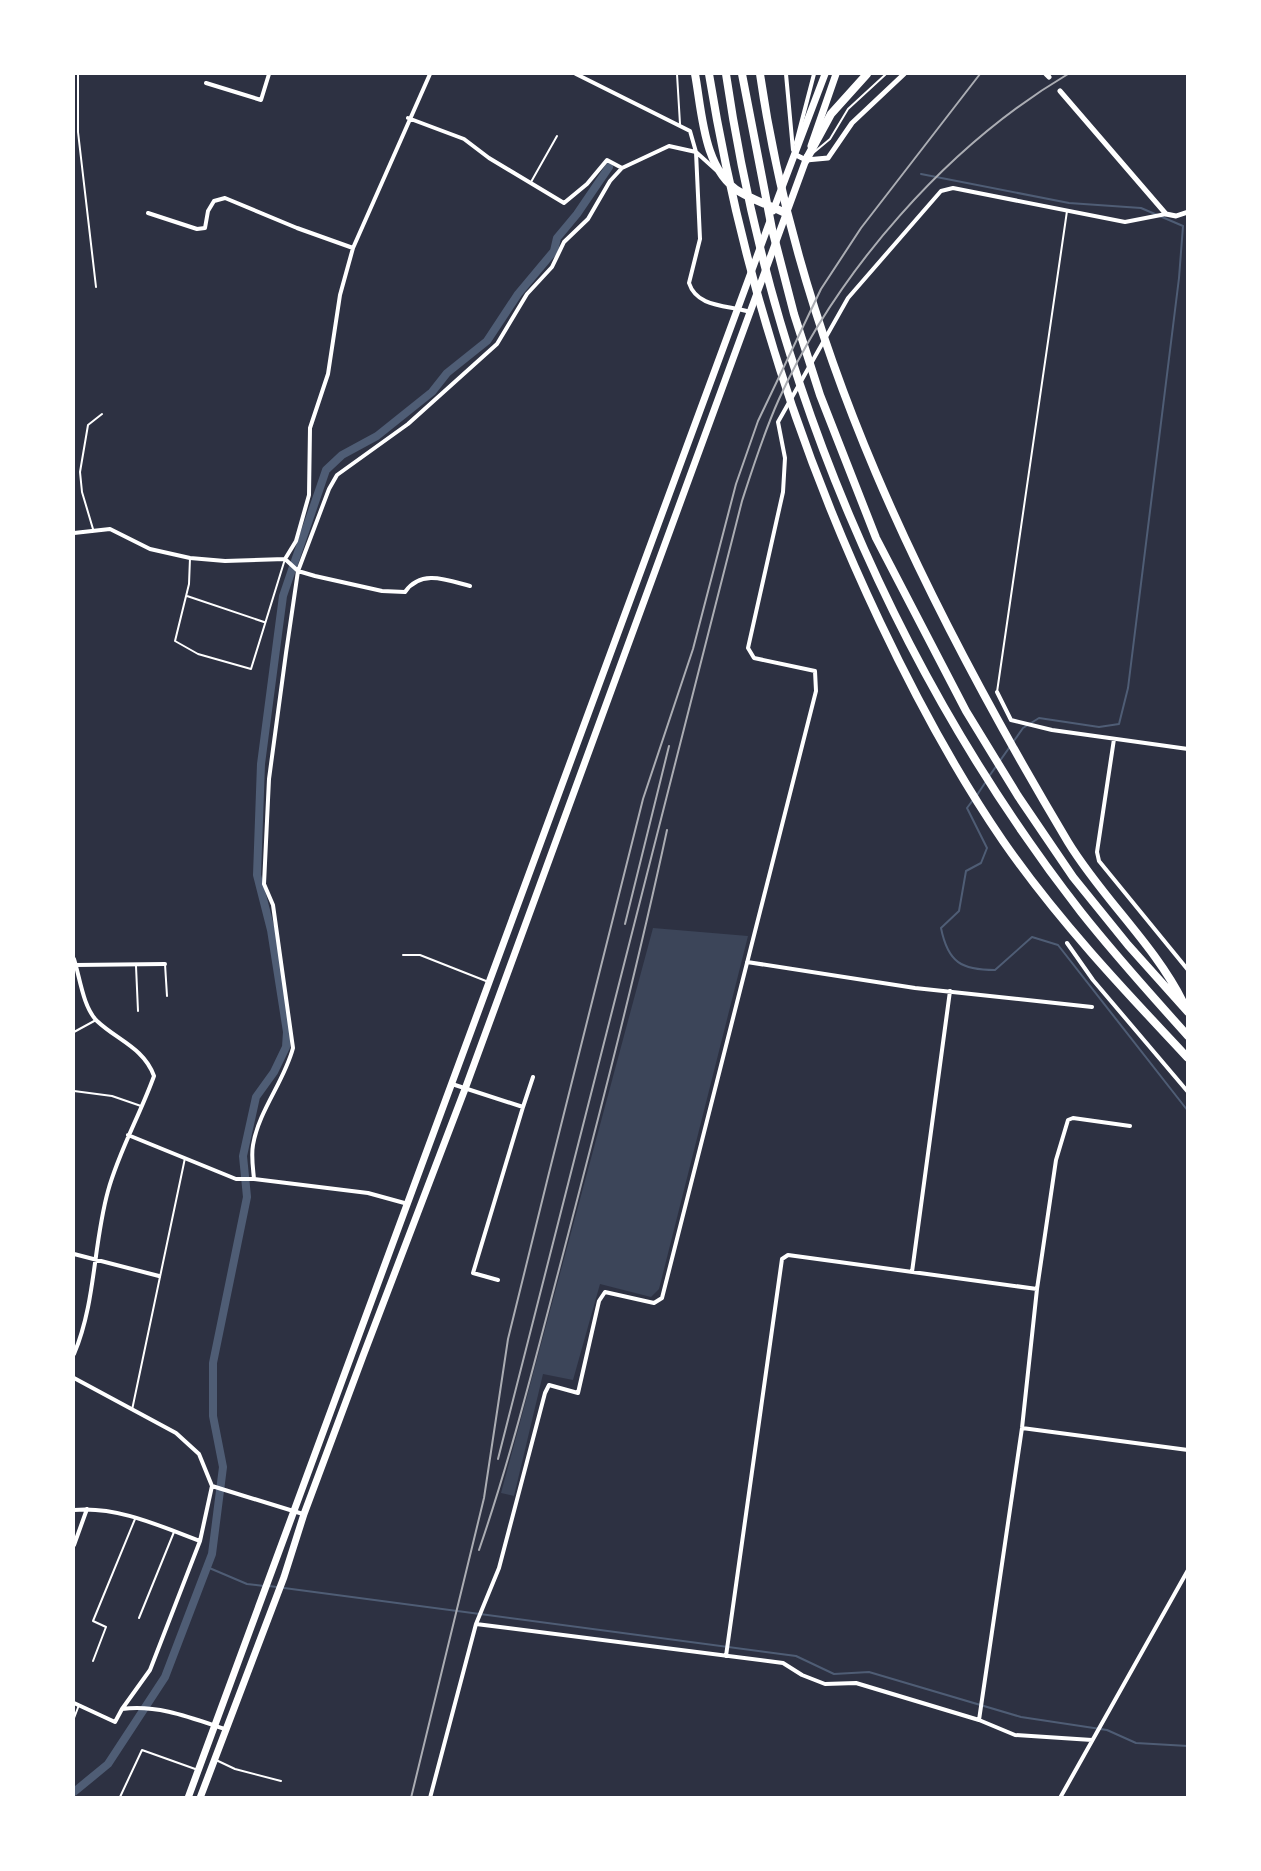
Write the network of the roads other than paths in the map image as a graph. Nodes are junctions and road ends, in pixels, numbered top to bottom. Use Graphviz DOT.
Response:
graph roads {
  1 [pos="78,74"];
  2 [pos="269,74"];
  3 [pos="430,74"];
  4 [pos="576,74"];
  5 [pos="676,74"];
  6 [pos="695,74"];
  7 [pos="709,74"];
  8 [pos="726,74"];
  9 [pos="742,74"];
  10 [pos="760,74"];
  11 [pos="786,74"];
  12 [pos="814,74"];
  13 [pos="825,74"];
  14 [pos="836,74"];
  15 [pos="867,74"];
  16 [pos="886,74"];
  17 [pos="904,74"];
  18 [pos="206,83"];
  19 [pos="1060,91"];
  20 [pos="408,118"];
  21 [pos="680,124"];
  22 [pos="557,136"];
  23 [pos="696,152"];
  24 [pos="794,154"];
  25 [pos="806,160"];
  26 [pos="622,168"];
  27 [pos="722,175"];
  28 [pos="531,182"];
  29 [pos="774,207"];
  30 [pos="1067,209"];
  31 [pos="1188,212"];
  32 [pos="148,213"];
  33 [pos="787,214"];
  34 [pos="1165,215"];
  35 [pos="353,248"];
  36 [pos="96,287"];
  37 [pos="736,308"];
  38 [pos="751,312"];
  39 [pos="102,414"];
  40 [pos="74,462"];
  41 [pos="81,465"];
  42 [pos="93,529"];
  43 [pos="74,533"];
  44 [pos="190,558"];
  45 [pos="285,559"];
  46 [pos="298,571"];
  47 [pos="470,586"];
  48 [pos="186,595"];
  49 [pos="264,621"];
  50 [pos="997,692"];
  51 [pos="1114,738"];
  52 [pos="1188,749"];
  53 [pos="1067,943"];
  54 [pos="403,955"];
  55 [pos="74,962"];
  56 [pos="747,962"];
  57 [pos="165,964"];
  58 [pos="135,966"];
  59 [pos="1188,970"];
  60 [pos="489,982"];
  61 [pos="950,991"];
  62 [pos="168,996"];
  63 [pos="1092,1007"];
  64 [pos="138,1011"];
  65 [pos="1188,1012"];
  66 [pos="96,1020"];
  67 [pos="74,1032"];
  68 [pos="1188,1036"];
  69 [pos="1188,1058"];
  70 [pos="533,1077"];
  71 [pos="452,1084"];
  72 [pos="465,1089"];
  73 [pos="74,1091"];
  74 [pos="1188,1092"];
  75 [pos="141,1106"];
  76 [pos="524,1107"];
  77 [pos="1130,1126"];
  78 [pos="128,1135"];
  79 [pos="185,1158"];
  80 [pos="254,1179"];
  81 [pos="409,1204"];
  82 [pos="74,1254"];
  83 [pos="95,1261"];
  84 [pos="912,1272"];
  85 [pos="159,1276"];
  86 [pos="498,1280"];
  87 [pos="1036,1289"];
  88 [pos="74,1353"];
  89 [pos="352,1353"];
  90 [pos="363,1356"];
  91 [pos="74,1378"];
  92 [pos="132,1410"];
  93 [pos="1022,1428"];
  94 [pos="1188,1450"];
  95 [pos="212,1486"];
  96 [pos="87,1509"];
  97 [pos="74,1510"];
  98 [pos="294,1511"];
  99 [pos="304,1514"];
  100 [pos="136,1517"];
  101 [pos="174,1532"];
  102 [pos="200,1541"];
  103 [pos="74,1545"];
  104 [pos="1188,1570"];
  105 [pos="139,1618"];
  106 [pos="476,1624"];
  107 [pos="726,1656"];
  108 [pos="93,1661"];
  109 [pos="74,1703"];
  110 [pos="80,1706"];
  111 [pos="122,1709"];
  112 [pos="74,1718"];
  113 [pos="980,1720"];
  114 [pos="215,1725"];
  115 [pos="226,1729"];
  116 [pos="1092,1740"];
  117 [pos="216,1760"];
  118 [pos="198,1770"];
  119 [pos="281,1780"];
  120 [pos="120,1797"];
  121 [pos="188,1797"];
  122 [pos="200,1797"];
  123 [pos="430,1797"];
  124 [pos="1060,1797"];
  1 -- 36 [label="lane"];
  2 -- 18 [label="street"];
  3 -- 20 [label="street"];
  4 -- 21 [label="street"];
  5 -- 21 [label="lane"];
  6 -- 27 [label="highway"];
  7 -- 69 [label="highway"];
  8 -- 68 [label="highway"];
  9 -- 65 [label="highway"];
  10 -- 65 [label="highway"];
  11 -- 24 [label="street"];
  12 -- 24 [label="street"];
  13 -- 24 [label="main road"];
  14 -- 25 [label="main road"];
  15 -- 25 [label="highway"];
  16 -- 25 [label="lane"];
  17 -- 25 [label="street"];
  19 -- 34 [label="street"];
  20 -- 28 [label="street"];
  20 -- 35 [label="street"];
  21 -- 23 [label="street"];
  22 -- 28 [label="lane"];
  23 -- 26 [label="street"];
  23 -- 27 [label="street"];
  23 -- 37 [label="street"];
  24 -- 25 [label="street"];
  24 -- 29 [label="main road"];
  25 -- 33 [label="main road"];
  26 -- 28 [label="street"];
  26 -- 46 [label="street"];
  27 -- 29 [label="highway"];
  29 -- 33 [label="highway"];
  29 -- 37 [label="main road"];
  30 -- 34 [label="street"];
  30 -- 50 [label="lane"];
  30 -- 56 [label="street"];
  31 -- 34 [label="street"];
  32 -- 35 [label="street"];
  33 -- 38 [label="main road"];
  35 -- 45 [label="street"];
  37 -- 38 [label="street"];
  37 -- 60 [label="main road"];
  38 -- 72 [label="main road"];
  39 -- 41 [label="lane"];
  40 -- 41 [label="lane"];
  41 -- 42 [label="lane"];
  42 -- 43 [label="street"];
  42 -- 44 [label="street"];
  44 -- 45 [label="street"];
  44 -- 48 [label="lane"];
  45 -- 46 [label="street"];
  45 -- 49 [label="lane"];
  46 -- 47 [label="street"];
  46 -- 80 [label="street"];
  48 -- 49 [label="lane"];
  48 -- 49 [label="lane"];
  50 -- 51 [label="street"];
  51 -- 52 [label="street"];
  51 -- 59 [label="street"];
  53 -- 74 [label="street"];
  54 -- 60 [label="lane"];
  55 -- 58 [label="street"];
  55 -- 66 [label="street"];
  56 -- 61 [label="street"];
  56 -- 106 [label="street"];
  57 -- 58 [label="street"];
  57 -- 62 [label="lane"];
  58 -- 64 [label="lane"];
  60 -- 71 [label="main road"];
  61 -- 63 [label="street"];
  61 -- 84 [label="street"];
  66 -- 67 [label="lane"];
  66 -- 75 [label="street"];
  70 -- 76 [label="street"];
  71 -- 72 [label="street"];
  71 -- 81 [label="main road"];
  72 -- 76 [label="street"];
  72 -- 90 [label="main road"];
  73 -- 75 [label="lane"];
  75 -- 78 [label="street"];
  76 -- 86 [label="street"];
  77 -- 87 [label="street"];
  78 -- 79 [label="street"];
  78 -- 83 [label="street"];
  79 -- 80 [label="street"];
  79 -- 85 [label="lane"];
  80 -- 81 [label="street"];
  81 -- 89 [label="main road"];
  82 -- 83 [label="street"];
  83 -- 85 [label="street"];
  83 -- 88 [label="street"];
  84 -- 87 [label="street"];
  84 -- 107 [label="street"];
  85 -- 92 [label="lane"];
  87 -- 93 [label="street"];
  89 -- 90 [label="main road"];
  89 -- 98 [label="main road"];
  90 -- 99 [label="main road"];
  91 -- 92 [label="street"];
  92 -- 95 [label="street"];
  93 -- 94 [label="street"];
  93 -- 113 [label="street"];
  95 -- 98 [label="street"];
  95 -- 102 [label="street"];
  96 -- 97 [label="street"];
  96 -- 100 [label="street"];
  96 -- 103 [label="street"];
  98 -- 99 [label="street"];
  98 -- 114 [label="main road"];
  99 -- 115 [label="main road"];
  100 -- 101 [label="street"];
  100 -- 108 [label="lane"];
  101 -- 102 [label="street"];
  101 -- 105 [label="lane"];
  102 -- 111 [label="street"];
  104 -- 116 [label="street"];
  106 -- 107 [label="street"];
  106 -- 123 [label="street"];
  107 -- 113 [label="street"];
  109 -- 110 [label="street"];
  110 -- 111 [label="street"];
  110 -- 112 [label="lane"];
  111 -- 114 [label="street"];
  113 -- 116 [label="street"];
  114 -- 115 [label="street"];
  114 -- 118 [label="main road"];
  115 -- 117 [label="main road"];
  116 -- 124 [label="street"];
  117 -- 119 [label="lane"];
  117 -- 122 [label="main road"];
  118 -- 120 [label="lane"];
  118 -- 121 [label="main road"];
}
